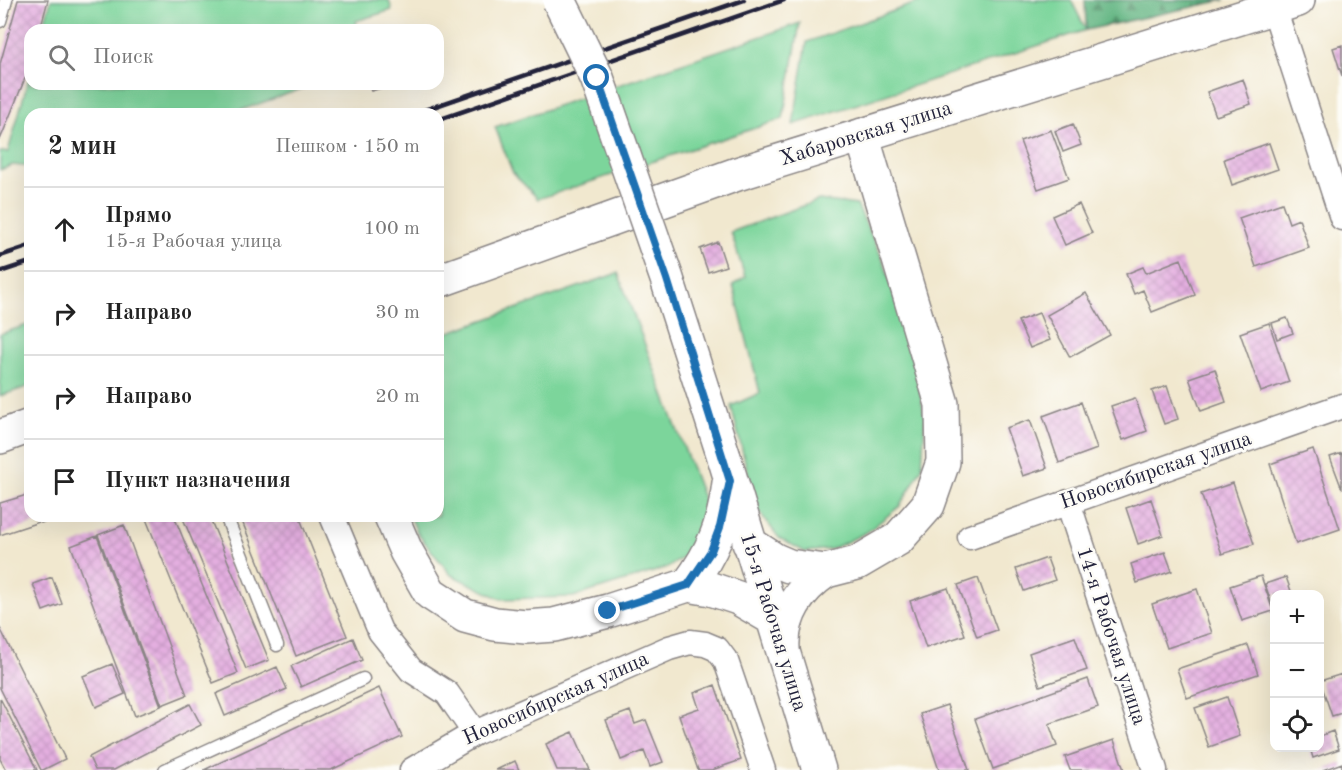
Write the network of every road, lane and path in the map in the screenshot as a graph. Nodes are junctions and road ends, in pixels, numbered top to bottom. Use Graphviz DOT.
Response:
graph roads {
  1 [pos="6,0"];
  2 [pos="559,0"];
  3 [pos="1286,4"];
  4 [pos="0,21"];
  5 [pos="862,135"];
  6 [pos="1342,218"];
  7 [pos="444,279"];
  8 [pos="1342,406"];
  9 [pos="24,428"];
  10 [pos="0,437"];
  11 [pos="727,469"];
  12 [pos="1068,502"];
  13 [pos="228,522"];
  14 [pos="335,522"];
  15 [pos="394,522"];
  16 [pos="970,537"];
  17 [pos="749,543"];
  18 [pos="826,571"];
  19 [pos="688,585"];
  20 [pos="772,618"];
  21 [pos="277,645"];
  22 [pos="783,654"];
  23 [pos="363,679"];
  24 [pos="475,734"];
  25 [pos="165,770"];
  26 [pos="412,770"];
  27 [pos="763,770"];
  28 [pos="819,770"];
  29 [pos="1155,770"];
  1 -- 4 [label="lane"];
  2 -- 11 [label="main road, 15-я Рабочая улица, bridge"];
  3 -- 5 [label="main road, Хабаровская улица"];
  3 -- 6 [label="street"];
  5 -- 7 [label="main road, Хабаровская улица"];
  5 -- 18 [label="main road"];
  8 -- 12 [label="street, Новосибирская улица"];
  9 -- 10 [label="main road"];
  11 -- 17 [label="main road, 15-я Рабочая улица"];
  11 -- 19 [label="main road"];
  12 -- 16 [label="street, Новосибирская улица"];
  12 -- 29 [label="street, 14-я Рабочая улица"];
  13 -- 21 [label="lane"];
  14 -- 24 [label="street"];
  15 -- 19 [label="main road"];
  17 -- 18 [label="main road"];
  17 -- 20 [label="main road, 15-я Рабочая улица"];
  18 -- 22 [label="main road"];
  19 -- 20 [label="main road"];
  20 -- 22 [label="main road, 15-я Рабочая улица"];
  22 -- 28 [label="main road, 15-я Рабочая улица"];
  23 -- 25 [label="lane"];
  24 -- 26 [label="street, Новосибирская улица"];
  24 -- 27 [label="street, Новосибирская улица"];
}
